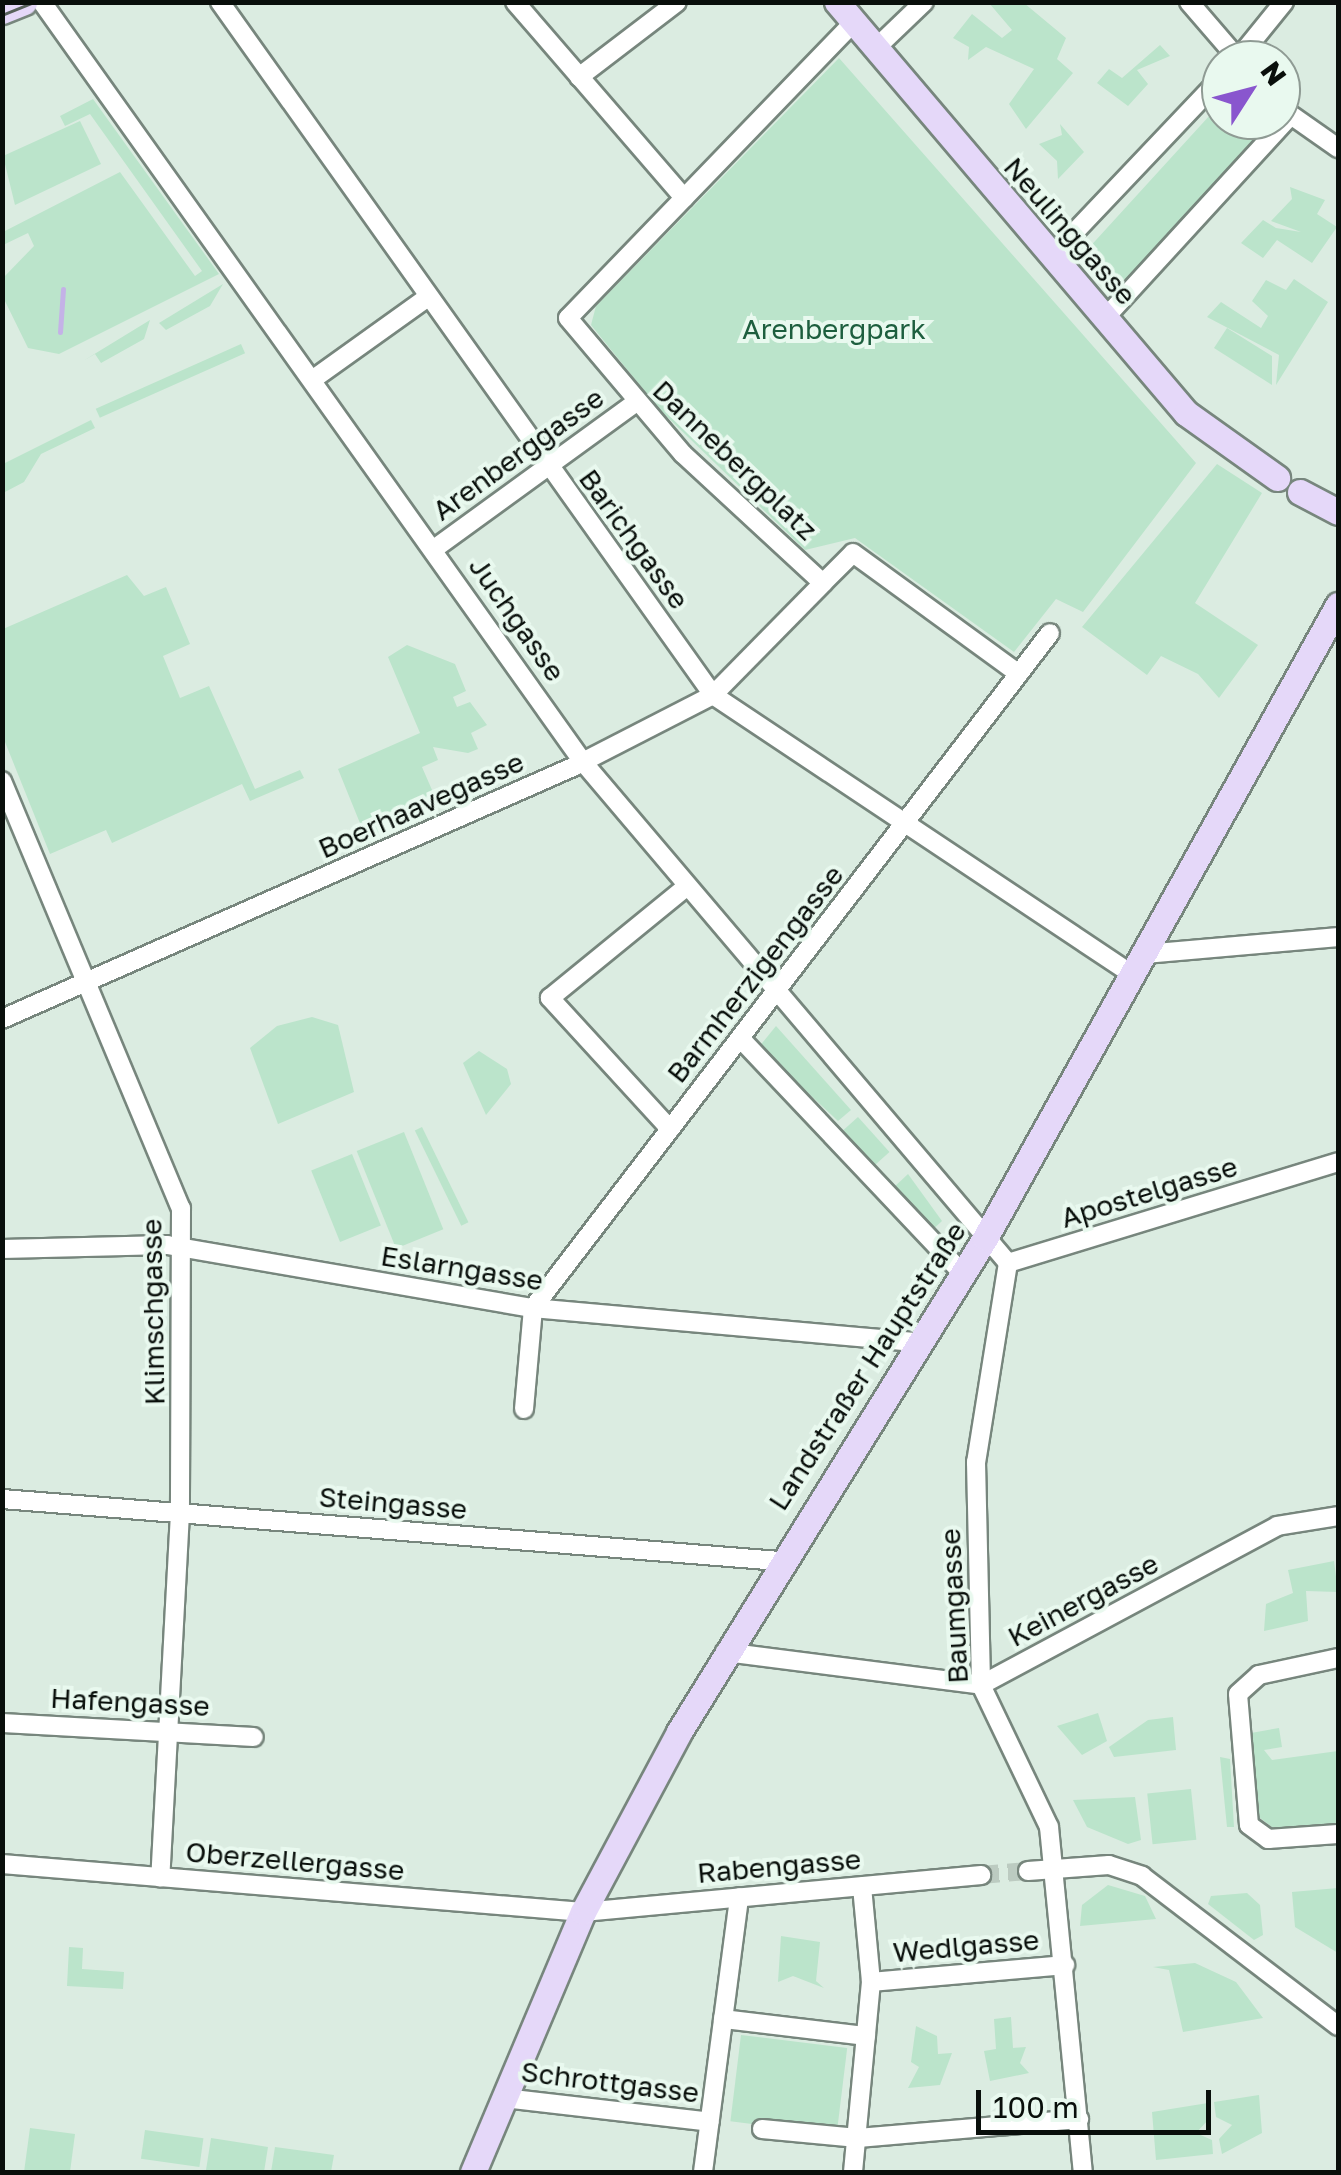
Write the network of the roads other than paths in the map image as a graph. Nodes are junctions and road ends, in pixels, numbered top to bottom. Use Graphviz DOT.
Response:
graph roads {
  1 [pos="24,2"];
  2 [pos="42,2"];
  3 [pos="220,2"];
  4 [pos="515,2"];
  5 [pos="678,2"];
  6 [pos="924,2"];
  7 [pos="1189,2"];
  8 [pos="1284,2"];
  9 [pos="2,11"];
  10 [pos="845,13"];
  11 [pos="1221,40"];
  12 [pos="1254,40"];
  13 [pos="875,48"];
  14 [pos="579,77"];
  15 [pos="1201,99"];
  16 [pos="1301,123"];
  17 [pos="1261,140"];
  18 [pos="1338,148"];
  19 [pos="684,198"];
  20 [pos="1052,256"];
  21 [pos="425,299"];
  22 [pos="1105,318"];
  23 [pos="312,380"];
  24 [pos="636,403"];
  25 [pos="548,466"];
  26 [pos="1277,478"];
  27 [pos="1300,492"];
  28 [pos="1338,512"];
  29 [pos="434,549"];
  30 [pos="823,583"];
  31 [pos="1338,605"];
  32 [pos="1050,633"];
  33 [pos="1019,674"];
  34 [pos="713,695"];
  35 [pos="583,762"];
  36 [pos="2,781"];
  37 [pos="905,824"];
  38 [pos="685,888"];
  39 [pos="1338,937"];
  40 [pos="1139,965"];
  41 [pos="84,984"];
  42 [pos="774,995"];
  43 [pos="2,1019"];
  44 [pos="740,1038"];
  45 [pos="670,1129"];
  46 [pos="1338,1162"];
  47 [pos="985,1238"];
  48 [pos="2,1249"];
  49 [pos="184,1252"];
  50 [pos="1008,1264"];
  51 [pos="960,1272"];
  52 [pos="533,1308"];
  53 [pos="916,1342"];
  54 [pos="524,1409"];
  55 [pos="2,1499"];
  56 [pos="180,1513"];
  57 [pos="1338,1516"];
  58 [pos="779,1562"];
  59 [pos="725,1652"];
  60 [pos="1338,1658"];
  61 [pos="981,1685"];
  62 [pos="2,1723"];
  63 [pos="171,1732"];
  64 [pos="254,1737"];
  65 [pos="1338,1834"];
  66 [pos="2,1864"];
  67 [pos="1054,1868"];
  68 [pos="1028,1871"];
  69 [pos="981,1875"];
  70 [pos="160,1877"];
  71 [pos="862,1886"];
  72 [pos="739,1897"];
  73 [pos="583,1912"];
  74 [pos="1065,1965"];
  75 [pos="871,1982"];
  76 [pos="723,2020"];
  77 [pos="1338,2026"];
  78 [pos="866,2036"];
  79 [pos="504,2098"];
  80 [pos="1079,2120"];
  81 [pos="710,2122"];
  82 [pos="762,2129"];
  83 [pos="858,2138"];
  84 [pos="473,2172"];
  85 [pos="704,2172"];
  86 [pos="853,2172"];
  87 [pos="1082,2172"];
  1 -- 9 [label="main road"];
  2 -- 23 [label="street, Juchgasse"];
  3 -- 21 [label="street, Barichgasse"];
  4 -- 14 [label="street"];
  5 -- 14 [label="street"];
  6 -- 13 [label="street"];
  7 -- 11 [label="street"];
  8 -- 12 [label="street"];
  10 -- 13 [label="main road, Neulinggasse"];
  10 -- 19 [label="street, Dannebergplatz"];
  13 -- 20 [label="main road, Neulinggasse"];
  14 -- 19 [label="street"];
  15 -- 20 [label="street"];
  16 -- 18 [label="street"];
  17 -- 22 [label="street"];
  19 -- 24 [label="street, Dannebergplatz"];
  20 -- 22 [label="main road, Neulinggasse"];
  21 -- 23 [label="street"];
  21 -- 25 [label="street, Barichgasse"];
  22 -- 26 [label="main road, Neulinggasse"];
  23 -- 29 [label="street, Juchgasse"];
  24 -- 25 [label="street, Arenberggasse"];
  24 -- 30 [label="street, Dannebergplatz"];
  25 -- 29 [label="street, Arenberggasse"];
  25 -- 34 [label="street, Barichgasse"];
  27 -- 28 [label="main road"];
  29 -- 35 [label="street, Juchgasse"];
  30 -- 33 [label="street"];
  30 -- 34 [label="street, Boerhaavegasse"];
  31 -- 40 [label="main road, Landstraßer Hauptstraße"];
  32 -- 33 [label="street"];
  33 -- 37 [label="street, Barmherzigengasse"];
  34 -- 35 [label="street, Boerhaavegasse"];
  34 -- 37 [label="street, Barichgasse"];
  35 -- 38 [label="street, Juchgasse"];
  35 -- 41 [label="street, Boerhaavegasse"];
  36 -- 41 [label="street, Klimschgasse"];
  37 -- 40 [label="street, Barichgasse"];
  37 -- 42 [label="street, Barmherzigengasse"];
  38 -- 42 [label="street, Juchgasse"];
  38 -- 45 [label="street"];
  39 -- 40 [label="street"];
  40 -- 47 [label="main road, Landstraßer Hauptstraße"];
  41 -- 43 [label="street, Boerhaavegasse"];
  41 -- 49 [label="street, Klimschgasse"];
  42 -- 44 [label="street, Barmherzigengasse"];
  42 -- 47 [label="street, Juchgasse"];
  44 -- 45 [label="street, Barmherzigengasse"];
  44 -- 51 [label="street"];
  45 -- 52 [label="street, Barmherzigengasse"];
  46 -- 50 [label="street, Apostelgasse"];
  47 -- 50 [label="street"];
  47 -- 51 [label="main road, Landstraßer Hauptstraße"];
  48 -- 49 [label="street, Eslarngasse"];
  49 -- 52 [label="street, Eslarngasse"];
  49 -- 56 [label="street, Klimschgasse"];
  50 -- 61 [label="street, Baumgasse"];
  51 -- 53 [label="main road, Landstraßer Hauptstraße"];
  52 -- 53 [label="street, Eslarngasse"];
  52 -- 54 [label="street"];
  53 -- 58 [label="main road, Landstraßer Hauptstraße"];
  55 -- 56 [label="street, Steingasse"];
  56 -- 58 [label="street, Steingasse"];
  56 -- 63 [label="street, Klimschgasse"];
  57 -- 61 [label="street, Keinergasse"];
  58 -- 59 [label="main road, Landstraßer Hauptstraße"];
  59 -- 61 [label="street"];
  59 -- 73 [label="main road, Landstraßer Hauptstraße"];
  60 -- 65 [label="street"];
  61 -- 67 [label="street, Baumgasse"];
  62 -- 63 [label="street, Hafengasse"];
  63 -- 64 [label="street, Hafengasse"];
  63 -- 70 [label="street, Klimschgasse"];
  66 -- 70 [label="street, Oberzellergasse"];
  67 -- 68 [label="street"];
  67 -- 74 [label="street, Baumgasse"];
  67 -- 77 [label="street"];
  69 -- 71 [label="street, Rabengasse"];
  70 -- 73 [label="street, Oberzellergasse"];
  71 -- 72 [label="street, Rabengasse"];
  71 -- 75 [label="street"];
  72 -- 73 [label="street, Rabengasse"];
  72 -- 76 [label="street"];
  73 -- 79 [label="main road, Landstraßer Hauptstraße"];
  74 -- 75 [label="street, Wedlgasse"];
  74 -- 80 [label="street, Baumgasse"];
  75 -- 78 [label="street"];
  76 -- 78 [label="street"];
  76 -- 81 [label="street"];
  78 -- 83 [label="street"];
  79 -- 81 [label="street, Schrottgasse"];
  79 -- 84 [label="main road, Landstraßer Hauptstraße"];
  80 -- 83 [label="street"];
  80 -- 87 [label="street, Baumgasse"];
  81 -- 85 [label="street"];
  82 -- 83 [label="street"];
  83 -- 86 [label="street"];
}
